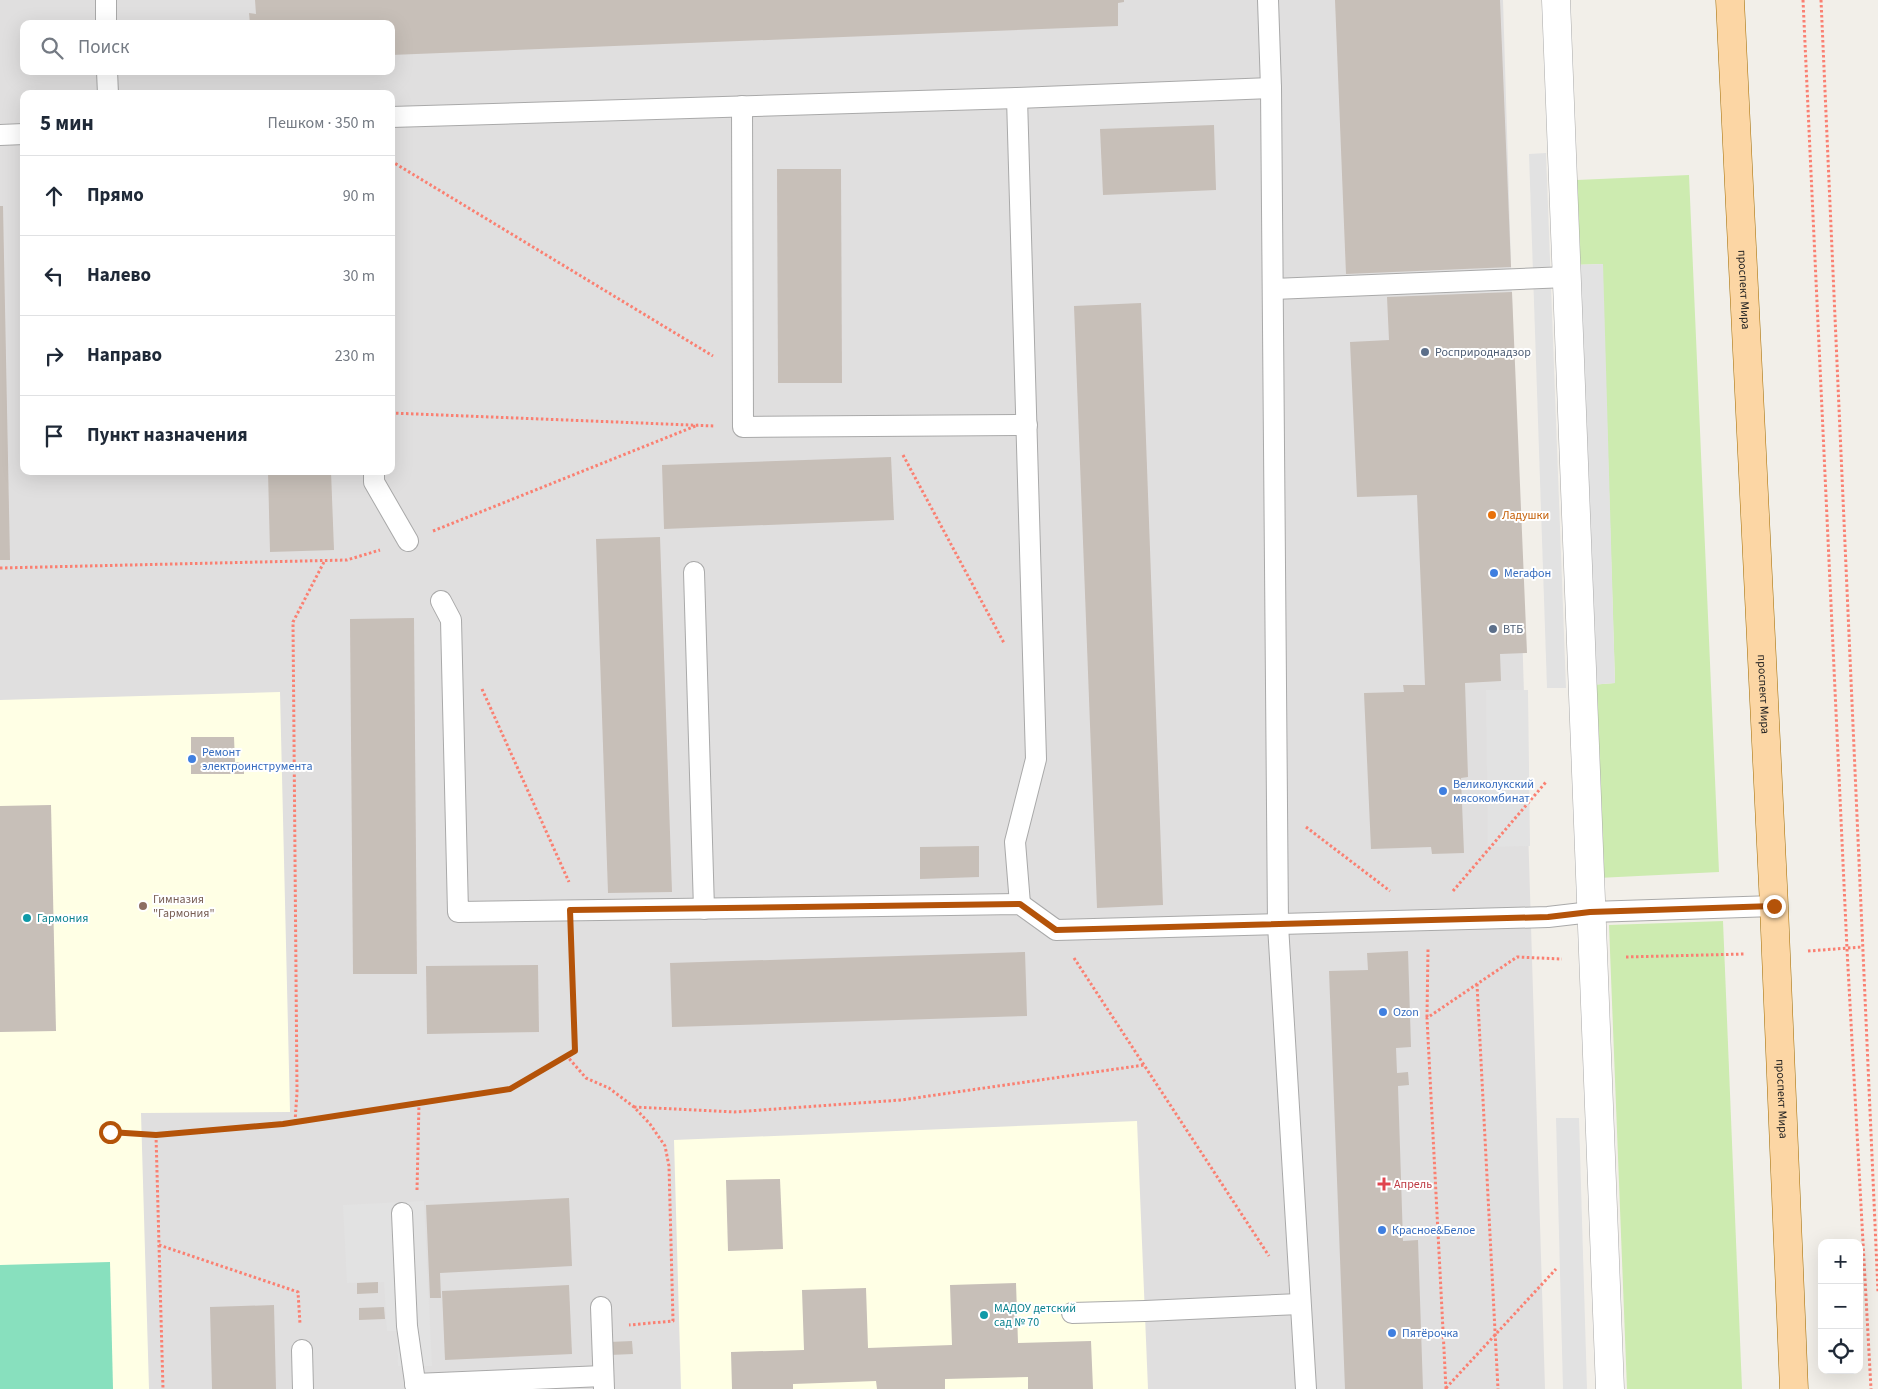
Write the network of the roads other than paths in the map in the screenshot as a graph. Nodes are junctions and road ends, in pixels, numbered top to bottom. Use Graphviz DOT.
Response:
graph roads {
  1 [pos="106,0"];
  2 [pos="1268,0"];
  3 [pos="1556,0"];
  4 [pos="1730,0"];
  5 [pos="106,20"];
  6 [pos="107,75"];
  7 [pos="1271,88"];
  8 [pos="108,90"];
  9 [pos="1017,98"];
  10 [pos="742,106"];
  11 [pos="395,117"];
  12 [pos="20,134"];
  13 [pos="0,135"];
  14 [pos="1568,277"];
  15 [pos="1273,288"];
  16 [pos="1027,425"];
  17 [pos="374,475"];
  18 [pos="408,541"];
  19 [pos="694,572"];
  20 [pos="441,601"];
  21 [pos="1020,904"];
  22 [pos="1774,906"];
  23 [pos="704,909"];
  24 [pos="1590,912"];
  25 [pos="1278,925"];
  26 [pos="402,1213"];
  27 [pos="1300,1304"];
  28 [pos="602,1307"];
  29 [pos="1072,1313"];
  30 [pos="302,1350"];
  31 [pos="604,1382"];
  32 [pos="416,1387"];
  33 [pos="303,1389"];
  34 [pos="1306,1389"];
  35 [pos="1610,1389"];
  36 [pos="1794,1389"];
  1 -- 5 [label="lane"];
  2 -- 7 [label="lane"];
  3 -- 14 [label="street"];
  4 -- 22 [label="main road, проспект Мира"];
  6 -- 8 [label="lane"];
  7 -- 9 [label="lane"];
  7 -- 15 [label="lane"];
  9 -- 10 [label="lane"];
  9 -- 16 [label="lane"];
  10 -- 11 [label="lane"];
  10 -- 16 [label="lane"];
  12 -- 13 [label="lane"];
  14 -- 15 [label="lane"];
  14 -- 24 [label="street"];
  15 -- 25 [label="lane"];
  16 -- 21 [label="lane"];
  17 -- 18 [label="lane"];
  19 -- 23 [label="lane"];
  20 -- 23 [label="lane"];
  21 -- 23 [label="lane"];
  21 -- 25 [label="lane"];
  22 -- 24 [label="lane"];
  22 -- 36 [label="main road, проспект Мира"];
  24 -- 25 [label="lane"];
  24 -- 35 [label="street"];
  25 -- 27 [label="lane"];
  26 -- 32 [label="lane"];
  27 -- 29 [label="lane"];
  27 -- 34 [label="lane"];
  28 -- 31 [label="lane"];
  30 -- 33 [label="lane"];
  31 -- 32 [label="lane"];
}
